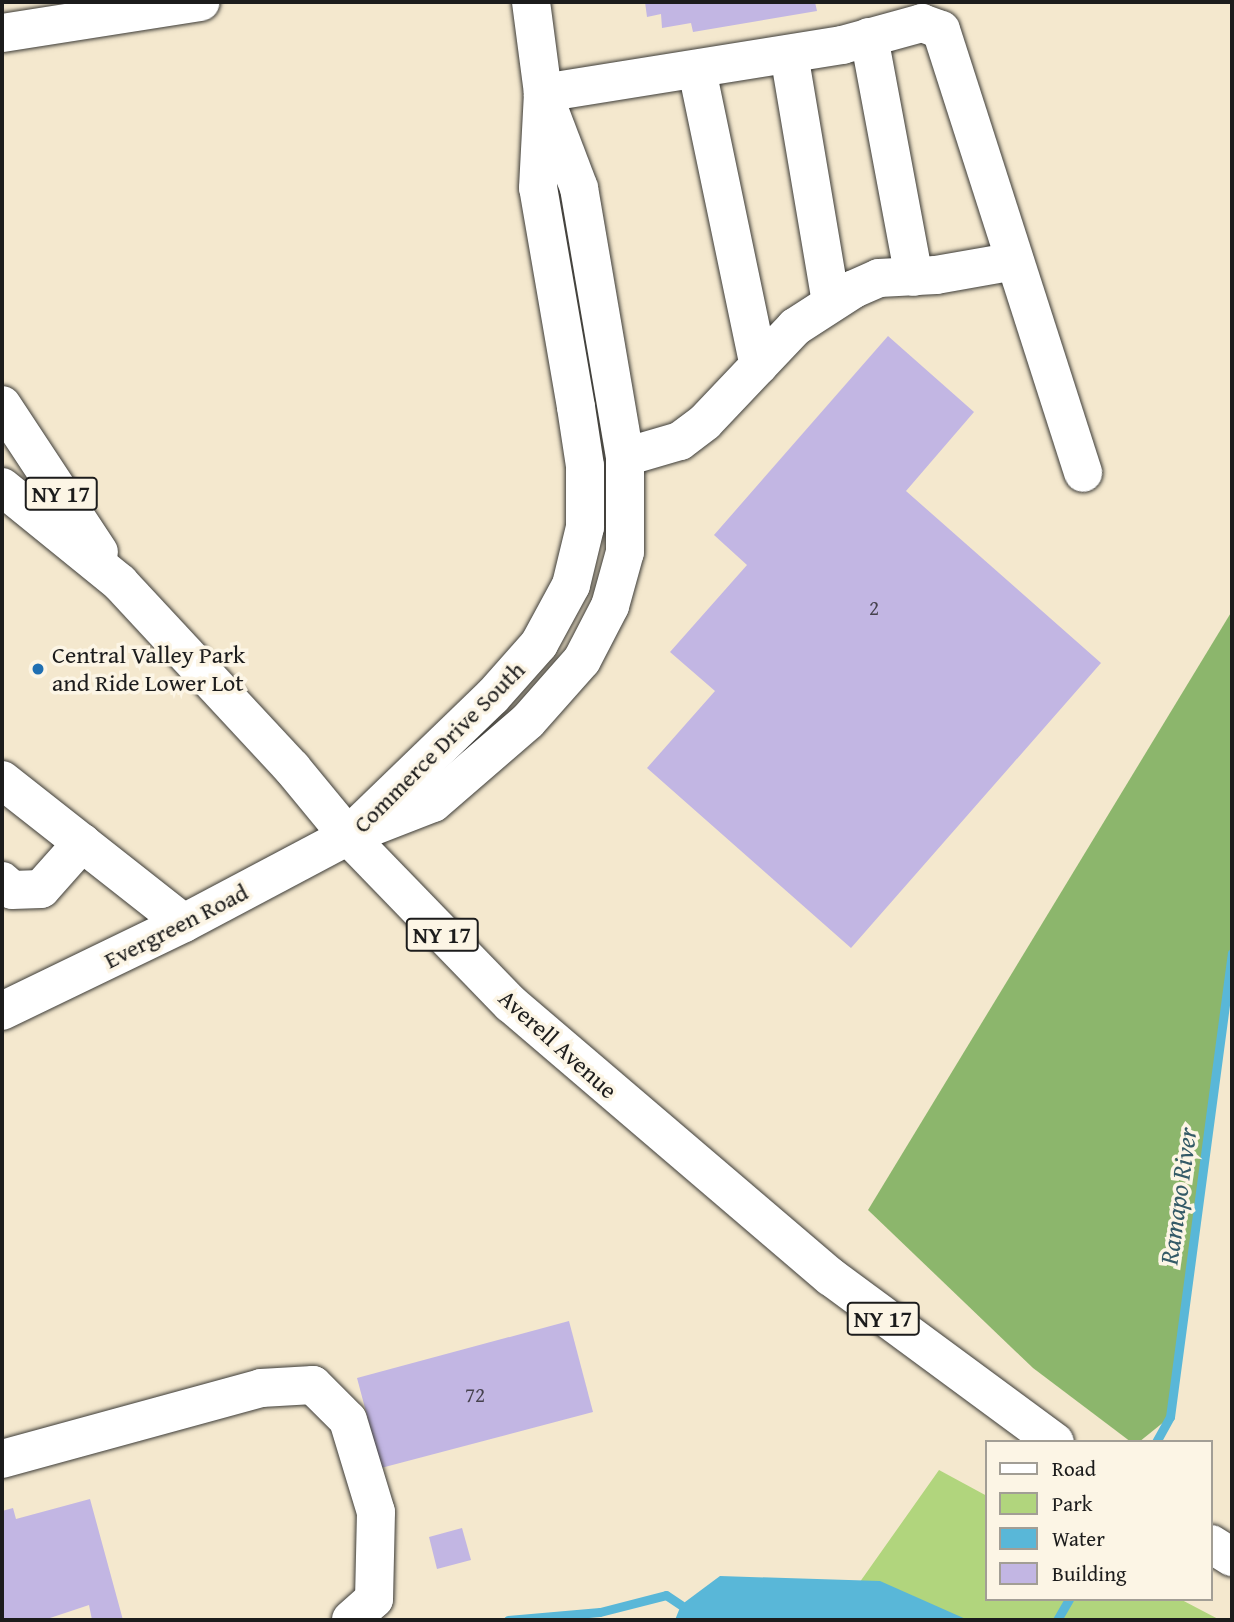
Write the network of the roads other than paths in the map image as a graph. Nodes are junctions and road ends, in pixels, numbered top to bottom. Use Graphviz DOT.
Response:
graph roads {
  1 [pos="201,2"];
  2 [pos="531,2"];
  3 [pos="938,16"];
  4 [pos="2,33"];
  5 [pos="870,37"];
  6 [pos="789,54"];
  7 [pos="697,70"];
  8 [pos="543,93"];
  9 [pos="1015,261"];
  10 [pos="914,277"];
  11 [pos="831,302"];
  12 [pos="759,366"];
  13 [pos="2,405"];
  14 [pos="625,457"];
  15 [pos="1083,473"];
  16 [pos="2,487"];
  17 [pos="120,583"];
  18 [pos="2,780"];
  19 [pos="348,836"];
  20 [pos="93,852"];
  21 [pos="2,881"];
  22 [pos="184,923"];
  23 [pos="2,1011"];
  24 [pos="1052,1440"];
  25 [pos="2,1459"];
  26 [pos="1213,1545"];
  27 [pos="1232,1557"];
  28 [pos="351,1620"];
  1 -- 4 [label="street"];
  2 -- 8 [label="street, Commerce Drive South"];
  3 -- 5 [label="street"];
  3 -- 9 [label="street"];
  5 -- 6 [label="street"];
  5 -- 10 [label="street"];
  6 -- 7 [label="street"];
  6 -- 11 [label="street"];
  7 -- 8 [label="street"];
  7 -- 12 [label="street"];
  8 -- 14 [label="street, Commerce Drive South"];
  8 -- 19 [label="street, Commerce Drive South"];
  9 -- 10 [label="street"];
  9 -- 15 [label="street"];
  10 -- 11 [label="street"];
  11 -- 12 [label="street"];
  12 -- 14 [label="street"];
  13 -- 17 [label="street, Averell Avenue / NY 17"];
  14 -- 19 [label="street, Commerce Drive South"];
  16 -- 17 [label="street, Averell Avenue / NY 17"];
  17 -- 19 [label="street, Averell Avenue / NY 17"];
  18 -- 20 [label="street"];
  19 -- 22 [label="street, Evergreen Road"];
  19 -- 24 [label="street, Averell Avenue / NY 17"];
  20 -- 21 [label="street"];
  20 -- 22 [label="street"];
  22 -- 23 [label="street, Evergreen Road"];
  25 -- 28 [label="street"];
  26 -- 27 [label="street"];
}
